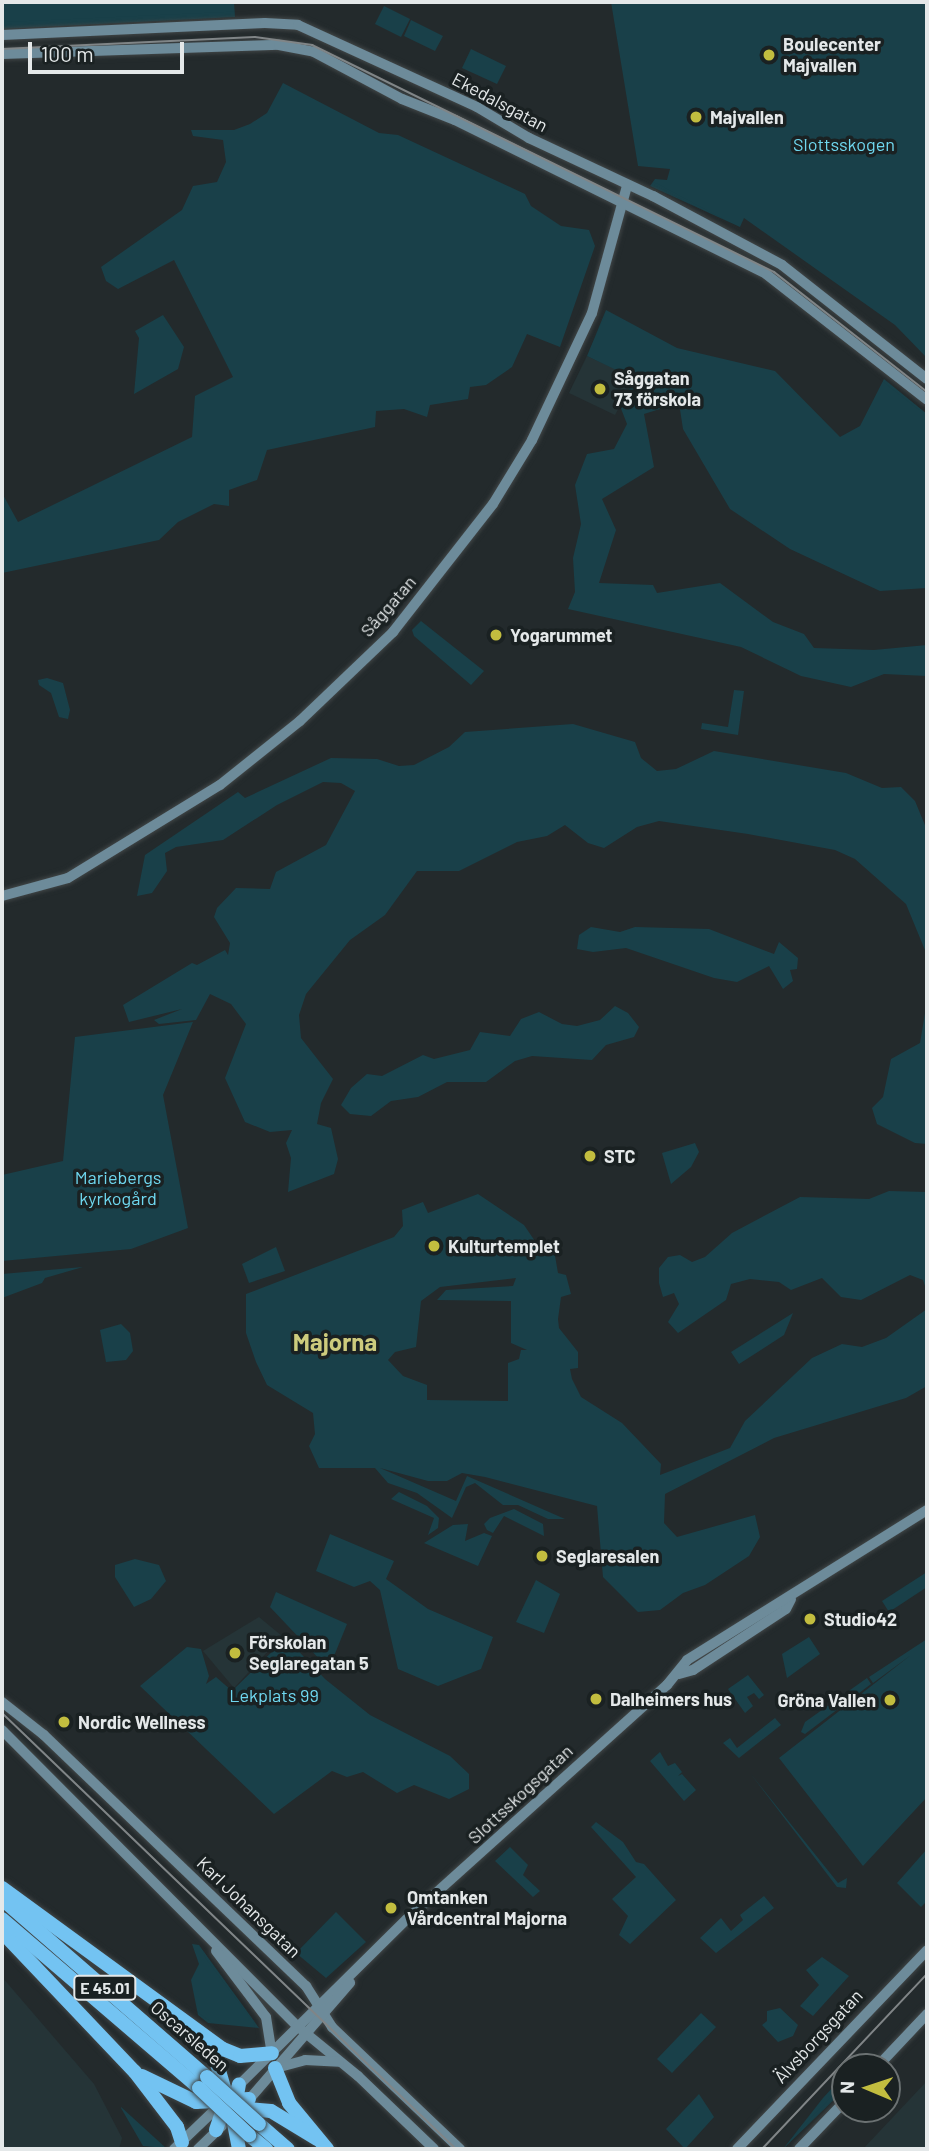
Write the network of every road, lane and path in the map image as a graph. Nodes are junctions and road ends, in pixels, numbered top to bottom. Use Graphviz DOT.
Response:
graph roads {
  1 [pos="2,35"];
  2 [pos="2,54"];
  3 [pos="626,186"];
  4 [pos="623,206"];
  5 [pos="927,379"];
  6 [pos="927,400"];
  7 [pos="2,896"];
  8 [pos="927,1510"];
  9 [pos="2,1702"];
  10 [pos="2,1730"];
  11 [pos="2,1888"];
  12 [pos="2,1899"];
  13 [pos="2,1919"];
  14 [pos="202,1931"];
  15 [pos="2,1932"];
  16 [pos="927,1950"];
  17 [pos="322,2008"];
  18 [pos="927,2014"];
  19 [pos="297,2026"];
  20 [pos="197,2030"];
  21 [pos="306,2035"];
  22 [pos="272,2053"];
  23 [pos="890,2053"];
  24 [pos="342,2063"];
  25 [pos="275,2068"];
  26 [pos="135,2072"];
  27 [pos="203,2082"];
  28 [pos="239,2085"];
  29 [pos="231,2106"];
  30 [pos="831,2116"];
  31 [pos="254,2129"];
  32 [pos="216,2130"];
  33 [pos="322,2144"];
  34 [pos="178,2146"];
  35 [pos="198,2149"];
  36 [pos="239,2149"];
  37 [pos="267,2149"];
  38 [pos="288,2149"];
  39 [pos="435,2149"];
  40 [pos="460,2149"];
  41 [pos="737,2149"];
  42 [pos="799,2149"];
  1 -- 3 [label="street, Ekedalsgatan"];
  2 -- 4 [label="street, Ekedalsgatan"];
  3 -- 4 [label="street, Såggatan"];
  3 -- 5 [label="street, Ekedalsgatan"];
  4 -- 6 [label="street, Ekedalsgatan"];
  4 -- 7 [label="street, Såggatan"];
  8 -- 17 [label="street, Slottsskogsgatan"];
  9 -- 17 [label="street, Karl Johansgatan"];
  10 -- 14 [label="street"];
  11 -- 20 [label="highway"];
  12 -- 27 [label="highway, Oscarsleden / E 45.01"];
  13 -- 27 [label="highway, Oscarsleden / E 45.01"];
  14 -- 19 [label="street"];
  14 -- 22 [label="street"];
  15 -- 26 [label="highway"];
  16 -- 41 [label="street, Älvsborgsgatan"];
  17 -- 19 [label="street, Slottsskogsgatan"];
  17 -- 21 [label="street, Slottsskogsgatan"];
  17 -- 40 [label="street, Karl Johansgatan"];
  18 -- 23 [label="street"];
  19 -- 21 [label="street"];
  19 -- 22 [label="street, Slottsskogsgatan"];
  20 -- 22 [label="highway"];
  20 -- 29 [label="highway"];
  21 -- 24 [label="street"];
  21 -- 25 [label="street, Slottsskogsgatan"];
  22 -- 28 [label="street, Slottsskogsgatan"];
  24 -- 25 [label="street"];
  24 -- 39 [label="street"];
  25 -- 29 [label="street, Slottsskogsgatan"];
  25 -- 33 [label="highway"];
  26 -- 29 [label="highway"];
  26 -- 34 [label="highway"];
  27 -- 31 [label="highway, Oscarsleden / E 45.01, bridge"];
  28 -- 29 [label="highway"];
  29 -- 32 [label="highway"];
  29 -- 33 [label="highway"];
  29 -- 34 [label="street, Slottsskogsgatan"];
  29 -- 36 [label="highway"];
  30 -- 42 [label="street"];
  31 -- 37 [label="highway, Oscarsleden / E 45.01"];
  31 -- 38 [label="highway, Oscarsleden / E 45.01"];
  32 -- 35 [label="street"];
}
